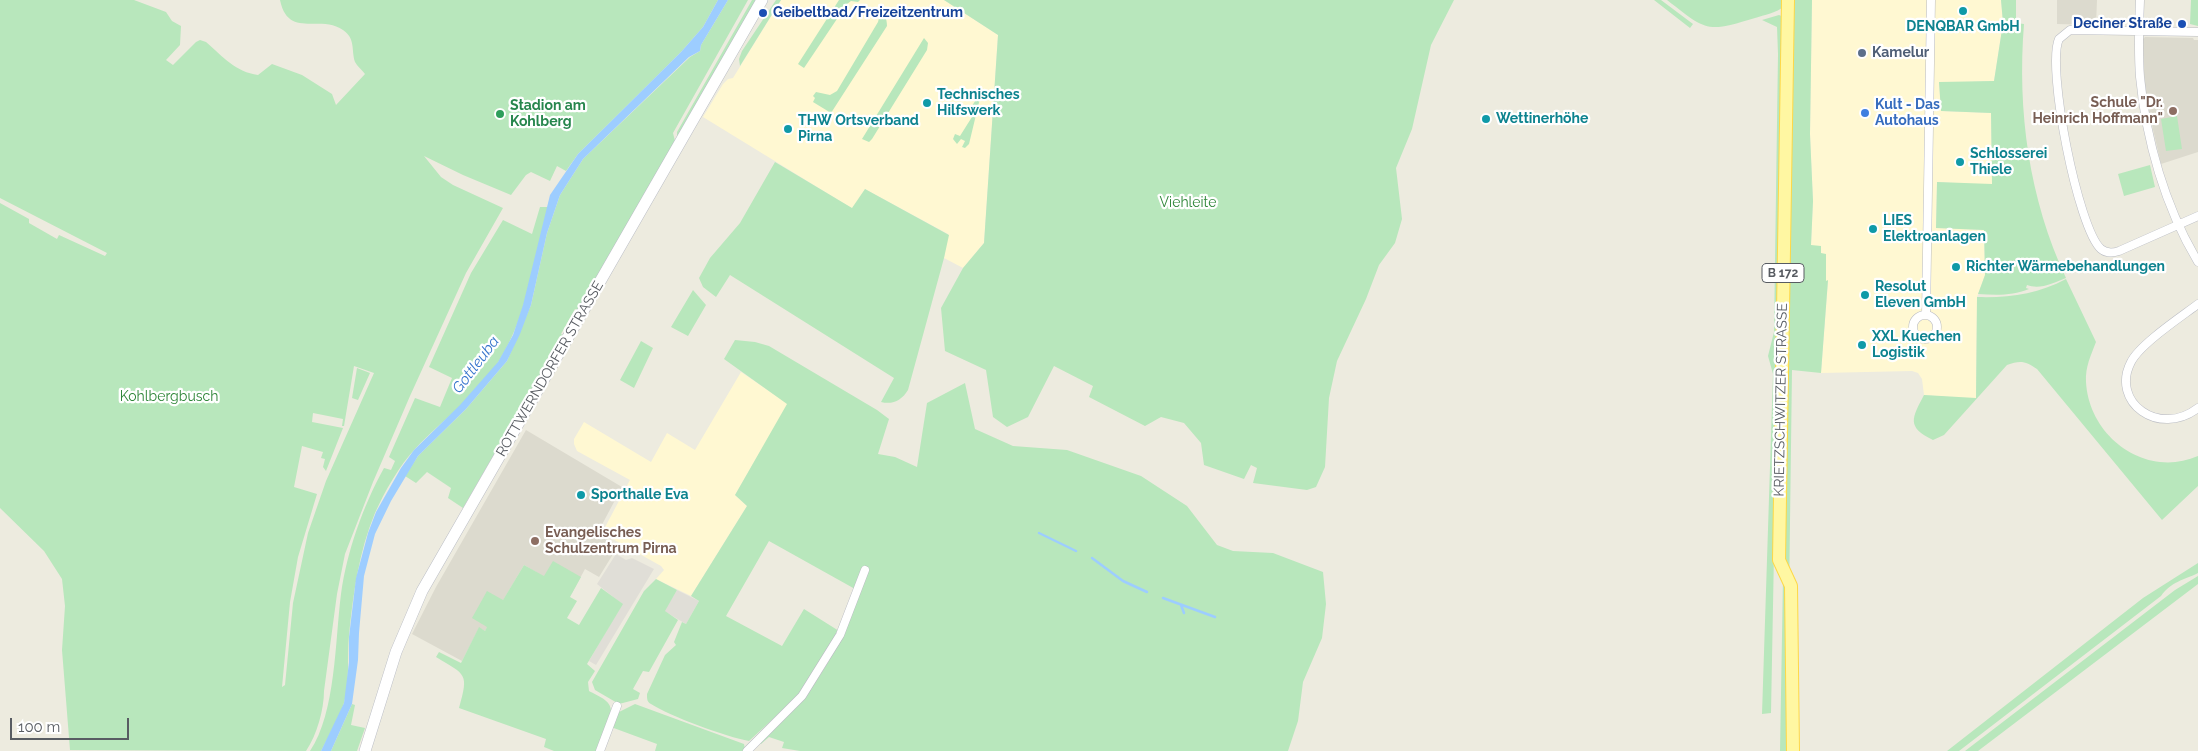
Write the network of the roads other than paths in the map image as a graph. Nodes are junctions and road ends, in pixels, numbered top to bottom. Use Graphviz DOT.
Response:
graph roads {
  1 [pos="762,0"];
  2 [pos="1788,0"];
  3 [pos="1931,0"];
  4 [pos="2140,0"];
  5 [pos="2139,31"];
  6 [pos="2198,32"];
  7 [pos="2198,216"];
  8 [pos="2179,224"];
  9 [pos="2198,262"];
  10 [pos="2198,304"];
  11 [pos="1926,315"];
  12 [pos="2198,408"];
  13 [pos="865,570"];
  14 [pos="617,706"];
  15 [pos="365,751"];
  16 [pos="600,751"];
  17 [pos="747,751"];
  18 [pos="1793,751"];
  1 -- 15 [label="main road, ROTTWERNDORFER STRASSE"];
  2 -- 18 [label="main road, KRIETZSCHWITZER STRASSE / B 172"];
  3 -- 11 [label="street"];
  4 -- 5 [label="street"];
  5 -- 6 [label="street"];
  5 -- 8 [label="street"];
  5 -- 8 [label="street"];
  7 -- 8 [label="street"];
  8 -- 9 [label="street"];
  10 -- 12 [label="street"];
  13 -- 17 [label="street"];
  14 -- 16 [label="street"];
}
